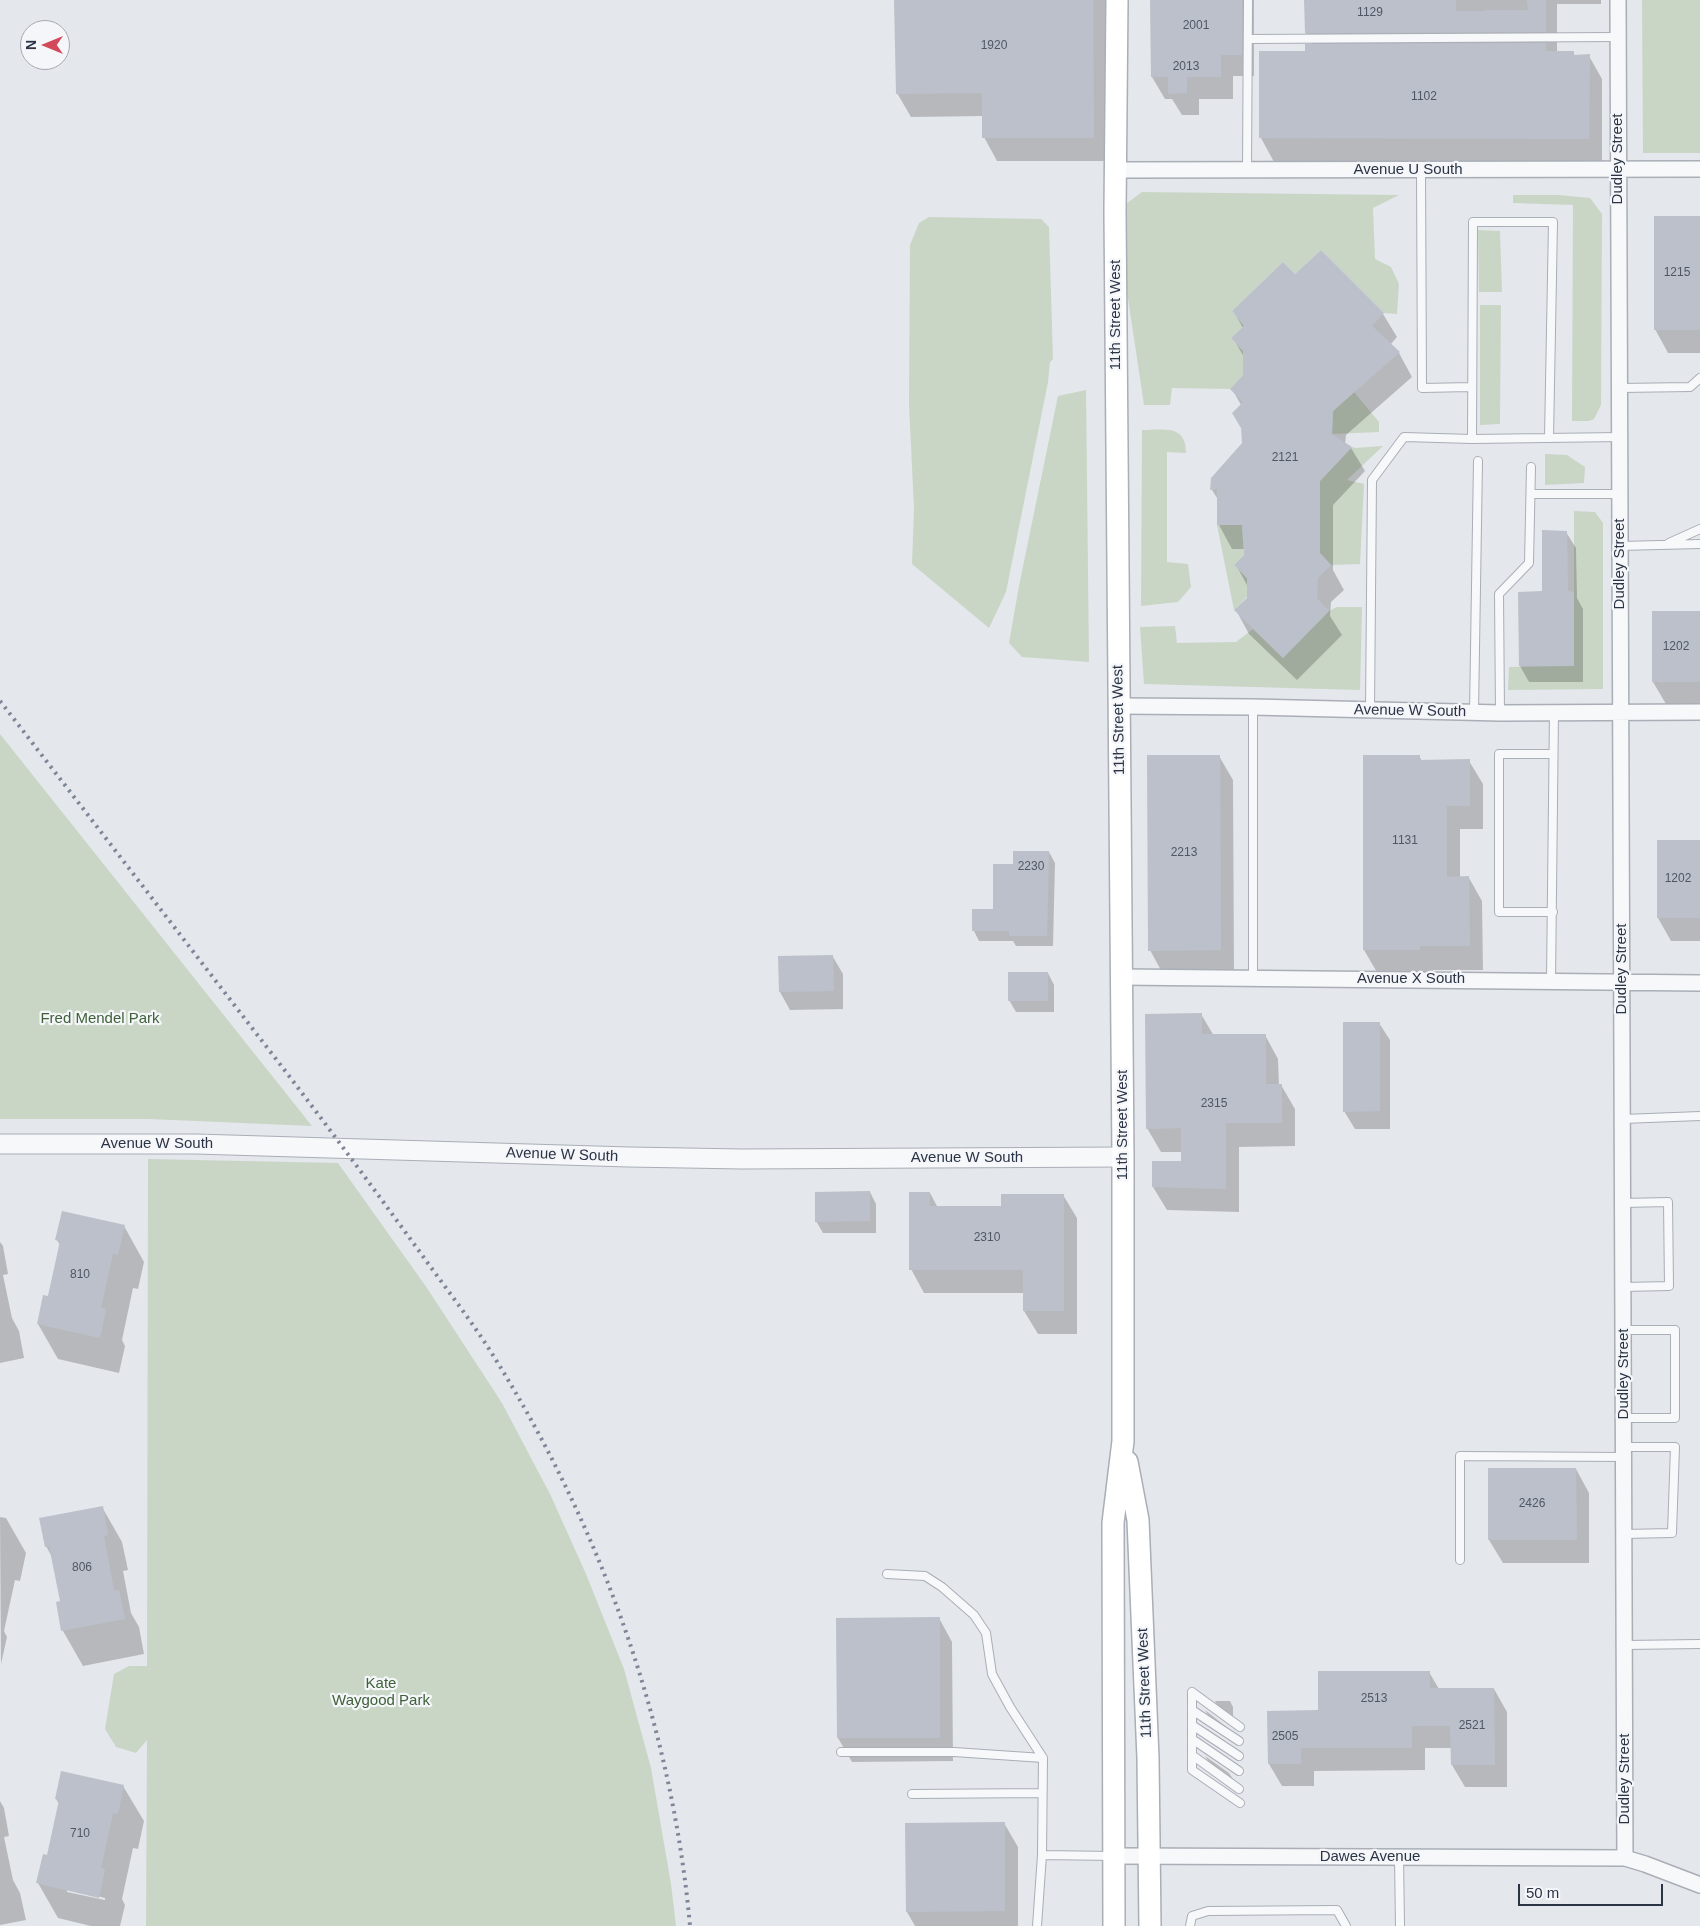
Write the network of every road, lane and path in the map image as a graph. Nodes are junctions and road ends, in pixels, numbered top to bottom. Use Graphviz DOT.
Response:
graph roads {
  1 [pos="1117,0"];
  2 [pos="1248,0"];
  3 [pos="1618,0"];
  4 [pos="1617,37"];
  5 [pos="1248,38"];
  6 [pos="1700,169"];
  7 [pos="1115,170"];
  8 [pos="1247,170"];
  9 [pos="1420,170"];
  10 [pos="1619,170"];
  11 [pos="1700,378"];
  12 [pos="1471,387"];
  13 [pos="1620,388"];
  14 [pos="1620,437"];
  15 [pos="1549,438"];
  16 [pos="1472,439"];
  17 [pos="1478,461"];
  18 [pos="1531,467"];
  19 [pos="1531,494"];
  20 [pos="1620,494"];
  21 [pos="1700,529"];
  22 [pos="1700,544"];
  23 [pos="1665,545"];
  24 [pos="1620,546"];
  25 [pos="1119,706"];
  26 [pos="1253,708"];
  27 [pos="1370,710"];
  28 [pos="1474,712"];
  29 [pos="1554,712"];
  30 [pos="1621,712"];
  31 [pos="1700,712"];
  32 [pos="1500,713"];
  33 [pos="1553,754"];
  34 [pos="1553,912"];
  35 [pos="1122,977"];
  36 [pos="1253,978"];
  37 [pos="1551,980"];
  38 [pos="1622,982"];
  39 [pos="1700,983"];
  40 [pos="1700,1116"];
  41 [pos="1622,1119"];
  42 [pos="0,1144"];
  43 [pos="1123,1157"];
  44 [pos="1623,1204"];
  45 [pos="1623,1286"];
  46 [pos="1624,1330"];
  47 [pos="1624,1418"];
  48 [pos="1123,1441"];
  49 [pos="1624,1452"];
  50 [pos="1624,1534"];
  51 [pos="1460,1560"];
  52 [pos="887,1574"];
  53 [pos="1700,1644"];
  54 [pos="1625,1645"];
  55 [pos="1192,1710"];
  56 [pos="1192,1725"];
  57 [pos="1240,1727"];
  58 [pos="1192,1739"];
  59 [pos="1239,1741"];
  60 [pos="841,1752"];
  61 [pos="1192,1755"];
  62 [pos="1239,1756"];
  63 [pos="1043,1758"];
  64 [pos="1239,1771"];
  65 [pos="1239,1789"];
  66 [pos="1042,1793"];
  67 [pos="912,1794"];
  68 [pos="1240,1804"];
  69 [pos="1042,1855"];
  70 [pos="1115,1856"];
  71 [pos="1149,1856"];
  72 [pos="1398,1857"];
  73 [pos="1625,1858"];
  74 [pos="1700,1886"];
  75 [pos="1037,1926"];
  76 [pos="1114,1926"];
  77 [pos="1150,1926"];
  78 [pos="1190,1926"];
  79 [pos="1346,1926"];
  80 [pos="1400,1926"];
  1 -- 7 [label="main road, 11th Street West"];
  2 -- 5 [label="lane"];
  3 -- 4 [label="street, Dudley Street"];
  4 -- 5 [label="lane"];
  4 -- 10 [label="street, Dudley Street"];
  5 -- 8 [label="lane"];
  6 -- 10 [label="street, Avenue U South"];
  7 -- 8 [label="street, Avenue U South"];
  7 -- 25 [label="main road, 11th Street West"];
  8 -- 9 [label="street, Avenue U South"];
  9 -- 10 [label="street, Avenue U South"];
  9 -- 12 [label="lane"];
  10 -- 13 [label="street, Dudley Street"];
  11 -- 13 [label="lane"];
  12 -- 15 [label="lane"];
  12 -- 16 [label="lane"];
  13 -- 14 [label="street, Dudley Street"];
  14 -- 15 [label="lane"];
  14 -- 20 [label="street, Dudley Street"];
  15 -- 16 [label="lane"];
  16 -- 27 [label="lane"];
  17 -- 28 [label="lane"];
  18 -- 19 [label="lane"];
  19 -- 20 [label="lane"];
  19 -- 32 [label="lane"];
  20 -- 24 [label="street, Dudley Street"];
  21 -- 23 [label="lane"];
  22 -- 23 [label="lane"];
  23 -- 24 [label="lane"];
  24 -- 30 [label="street, Dudley Street"];
  25 -- 26 [label="street, Avenue W South"];
  25 -- 35 [label="main road, 11th Street West"];
  26 -- 27 [label="street, Avenue W South"];
  26 -- 36 [label="lane"];
  27 -- 28 [label="street, Avenue W South"];
  28 -- 32 [label="street, Avenue W South"];
  29 -- 30 [label="street, Avenue W South"];
  29 -- 32 [label="street, Avenue W South"];
  29 -- 33 [label="lane"];
  30 -- 31 [label="street, Avenue W South"];
  30 -- 38 [label="street, Dudley Street"];
  33 -- 34 [label="lane"];
  33 -- 34 [label="lane"];
  34 -- 37 [label="lane"];
  35 -- 36 [label="street, Avenue X South"];
  35 -- 43 [label="main road, 11th Street West"];
  36 -- 37 [label="street, Avenue X South"];
  37 -- 38 [label="street, Avenue X South"];
  38 -- 39 [label="street, Avenue X South"];
  38 -- 41 [label="street, Dudley Street"];
  40 -- 41 [label="lane"];
  41 -- 44 [label="street, Dudley Street"];
  42 -- 43 [label="street, Avenue W South"];
  43 -- 48 [label="main road, 11th Street West"];
  44 -- 45 [label="street, Dudley Street"];
  44 -- 45 [label="lane"];
  45 -- 46 [label="street, Dudley Street"];
  46 -- 47 [label="street, Dudley Street"];
  46 -- 47 [label="lane"];
  47 -- 49 [label="street, Dudley Street"];
  48 -- 70 [label="main road, 11th Street West"];
  48 -- 71 [label="main road, 11th Street West"];
  49 -- 50 [label="street, Dudley Street"];
  49 -- 50 [label="lane"];
  49 -- 51 [label="lane"];
  50 -- 54 [label="street, Dudley Street"];
  52 -- 63 [label="lane"];
  53 -- 54 [label="lane"];
  54 -- 73 [label="street, Dudley Street"];
  55 -- 56 [label="lane"];
  55 -- 57 [label="lane"];
  55 -- 59 [label="lane"];
  56 -- 58 [label="lane"];
  56 -- 62 [label="lane"];
  58 -- 61 [label="lane"];
  58 -- 64 [label="lane"];
  60 -- 63 [label="lane"];
  61 -- 65 [label="lane"];
  61 -- 68 [label="lane"];
  63 -- 66 [label="lane"];
  66 -- 67 [label="lane"];
  66 -- 69 [label="lane"];
  69 -- 70 [label="lane"];
  69 -- 75 [label="lane"];
  70 -- 71 [label="street, Dawes Avenue"];
  70 -- 76 [label="main road, 11th Street West"];
  71 -- 72 [label="street, Dawes Avenue"];
  71 -- 77 [label="main road, 11th Street West"];
  72 -- 73 [label="street, Dawes Avenue"];
  72 -- 80 [label="lane"];
  73 -- 74 [label="street"];
  78 -- 79 [label="lane"];
}
